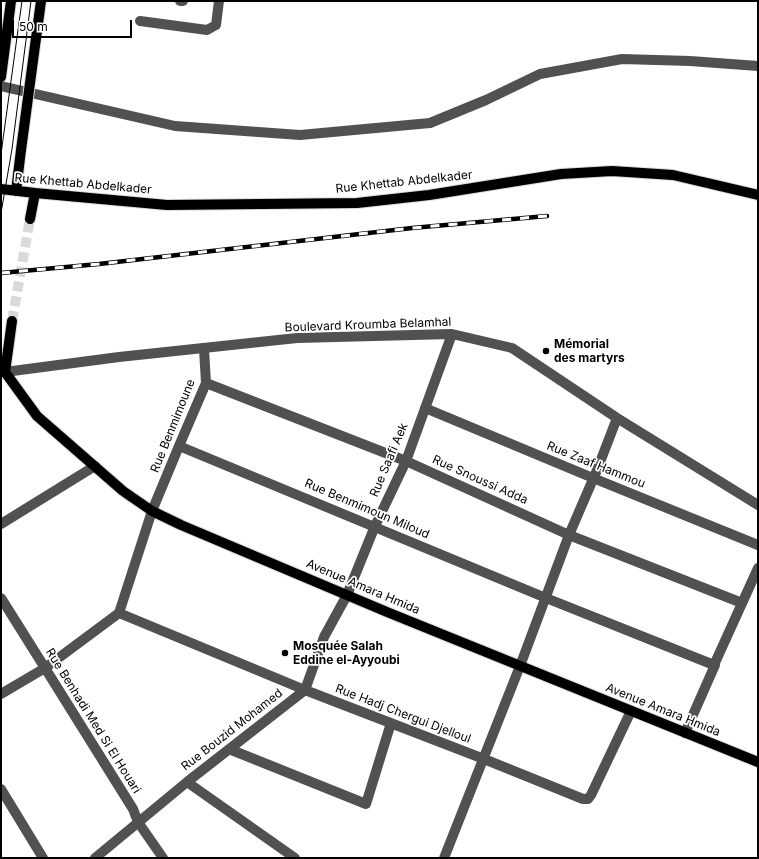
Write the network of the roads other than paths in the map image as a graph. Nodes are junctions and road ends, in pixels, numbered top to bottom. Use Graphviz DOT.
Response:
graph roads {
  1 [pos="11,1"];
  2 [pos="41,1"];
  3 [pos="180,1"];
  4 [pos="183,1"];
  5 [pos="219,1"];
  6 [pos="140,21"];
  7 [pos="758,66"];
  8 [pos="1,77"];
  9 [pos="1,86"];
  10 [pos="1,189"];
  11 [pos="16,191"];
  12 [pos="35,194"];
  13 [pos="758,195"];
  14 [pos="30,219"];
  15 [pos="12,321"];
  16 [pos="452,334"];
  17 [pos="204,349"];
  18 [pos="3,372"];
  19 [pos="206,383"];
  20 [pos="425,408"];
  21 [pos="617,418"];
  22 [pos="179,446"];
  23 [pos="406,460"];
  24 [pos="95,466"];
  25 [pos="593,478"];
  26 [pos="758,505"];
  27 [pos="152,511"];
  28 [pos="1,524"];
  29 [pos="375,526"];
  30 [pos="569,534"];
  31 [pos="758,545"];
  32 [pos="757,574"];
  33 [pos="347,595"];
  34 [pos="1,598"];
  35 [pos="546,598"];
  36 [pos="742,603"];
  37 [pos="119,613"];
  38 [pos="714,665"];
  39 [pos="520,666"];
  40 [pos="45,668"];
  41 [pos="305,690"];
  42 [pos="1,694"];
  43 [pos="632,711"];
  44 [pos="391,723"];
  45 [pos="685,733"];
  46 [pos="229,750"];
  47 [pos="484,759"];
  48 [pos="758,762"];
  49 [pos="186,782"];
  50 [pos="1,789"];
  51 [pos="138,822"];
  52 [pos="43,858"];
  53 [pos="95,858"];
  54 [pos="163,858"];
  55 [pos="295,858"];
  56 [pos="444,858"];
  1 -- 8 [label="main road"];
  2 -- 11 [label="main road, bridge"];
  3 -- 4 [label="street"];
  5 -- 6 [label="street"];
  7 -- 9 [label="street"];
  10 -- 11 [label="main road, Rue Khettab Abdelkader"];
  11 -- 12 [label="main road, Rue Khettab Abdelkader"];
  12 -- 13 [label="main road, Rue Khettab Abdelkader"];
  12 -- 14 [label="main road"];
  15 -- 18 [label="main road"];
  16 -- 17 [label="street, Boulevard Kroumba Belamhal"];
  16 -- 20 [label="street, Rue Saafi Aek"];
  16 -- 21 [label="street, Boulevard Kroumba Belamhal"];
  17 -- 18 [label="street, Boulevard Kroumba Belamhal"];
  17 -- 19 [label="street, Rue Benmimoune"];
  18 -- 24 [label="main road, Avenue Amara Hmida"];
  19 -- 22 [label="street, Rue Benmimoune"];
  19 -- 23 [label="street, Rue Snoussi Adda"];
  20 -- 23 [label="street, Rue Saafi Aek"];
  20 -- 25 [label="street, Rue Zaaf Hammou"];
  21 -- 25 [label="street"];
  21 -- 26 [label="street, Boulevard Kroumba Belamhal"];
  22 -- 27 [label="street, Rue Benmimoune"];
  22 -- 29 [label="street, Rue Benmimoun Miloud"];
  23 -- 29 [label="street, Rue Saafi Aek"];
  23 -- 30 [label="street, Rue Snoussi Adda"];
  24 -- 27 [label="main road, Avenue Amara Hmida"];
  24 -- 28 [label="street"];
  25 -- 30 [label="street"];
  25 -- 31 [label="street, Rue Zaaf Hammou"];
  27 -- 33 [label="main road, Avenue Amara Hmida"];
  27 -- 37 [label="street, Rue Benmimoune"];
  29 -- 33 [label="street, Rue Saafi Aek"];
  29 -- 35 [label="street, Rue Benmimoun Miloud"];
  30 -- 35 [label="street"];
  30 -- 36 [label="street, Rue Snoussi Adda"];
  32 -- 36 [label="street"];
  33 -- 39 [label="main road, Avenue Amara Hmida"];
  33 -- 41 [label="street"];
  34 -- 40 [label="street, Rue Benhadi Med Si El Houari"];
  35 -- 38 [label="street, Rue Benmimoun Miloud"];
  35 -- 39 [label="street"];
  36 -- 38 [label="street"];
  37 -- 40 [label="street"];
  37 -- 41 [label="street, Rue Hadj Chergui Djelloul"];
  38 -- 45 [label="street"];
  39 -- 43 [label="main road, Avenue Amara Hmida"];
  39 -- 47 [label="street"];
  40 -- 42 [label="street"];
  40 -- 51 [label="street, Rue Benhadi Med Si El Houari"];
  41 -- 44 [label="street, Rue Hadj Chergui Djelloul"];
  41 -- 46 [label="street, Rue Bouzid Mohamed"];
  43 -- 45 [label="main road, Avenue Amara Hmida"];
  43 -- 47 [label="street, Rue Hadj Chergui Djelloul"];
  44 -- 46 [label="street"];
  44 -- 47 [label="street, Rue Hadj Chergui Djelloul"];
  45 -- 48 [label="main road, Avenue Amara Hmida"];
  46 -- 49 [label="street, Rue Bouzid Mohamed"];
  47 -- 56 [label="street"];
  49 -- 51 [label="street, Rue Bouzid Mohamed"];
  49 -- 55 [label="street"];
  50 -- 52 [label="street"];
  51 -- 53 [label="street, Rue Bouzid Mohamed"];
  51 -- 54 [label="street, Rue Benhadi Med Si El Houari"];
}
